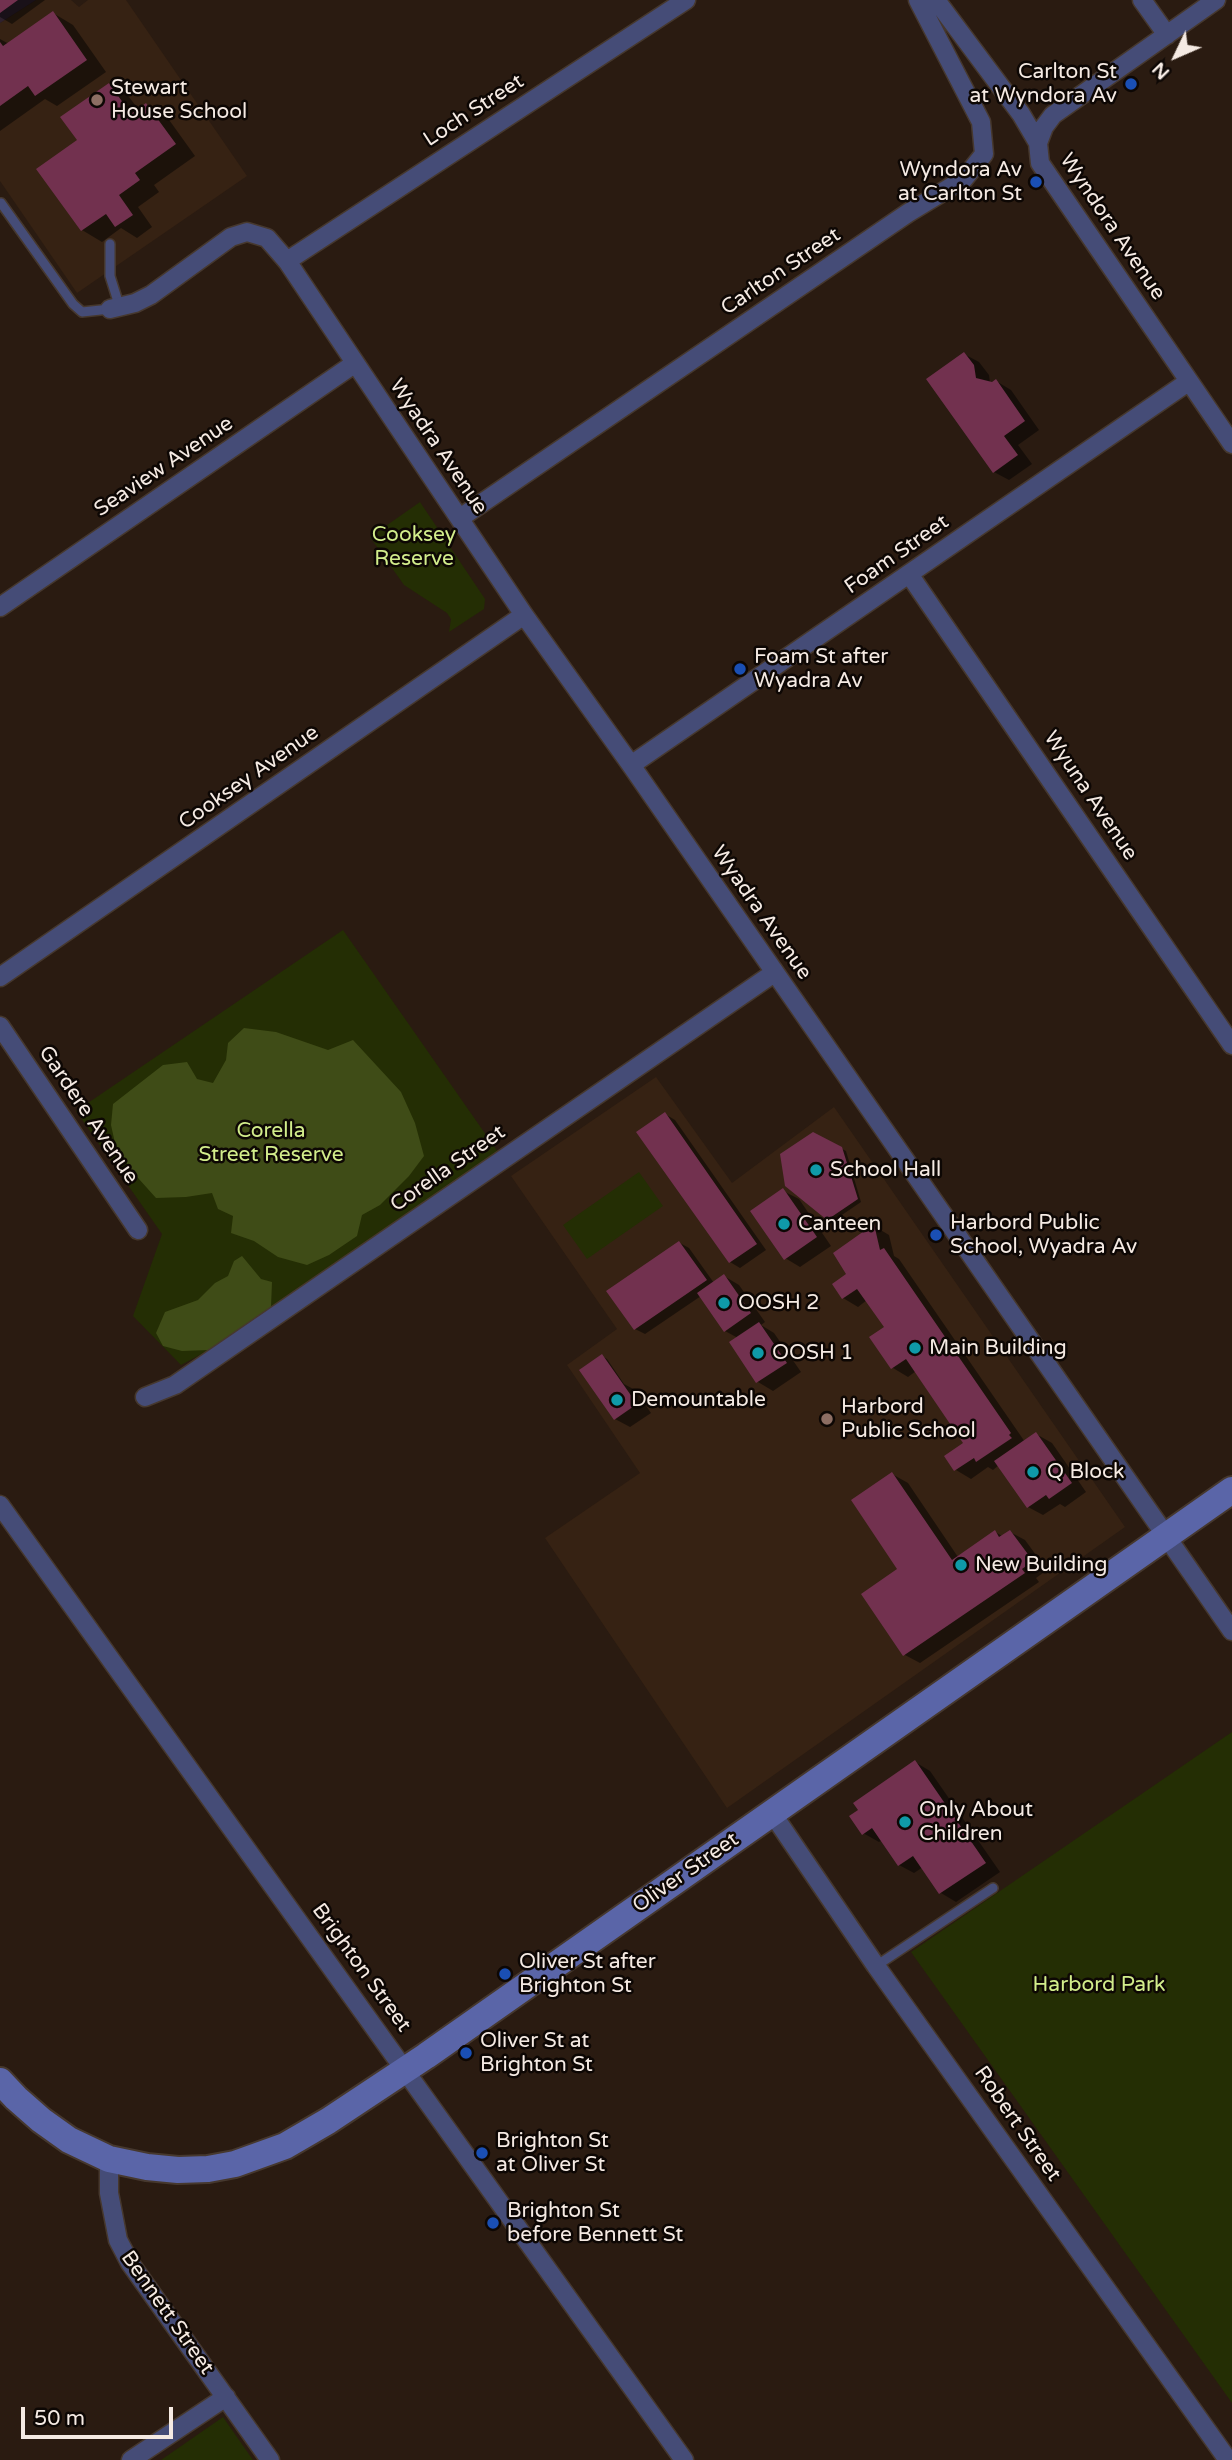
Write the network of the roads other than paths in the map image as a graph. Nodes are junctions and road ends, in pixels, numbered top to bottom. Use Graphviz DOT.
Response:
graph roads {
  1 [pos="686,0"];
  2 [pos="918,0"];
  3 [pos="936,0"];
  4 [pos="1142,0"];
  5 [pos="1216,0"];
  6 [pos="1167,35"];
  7 [pos="1038,143"];
  8 [pos="1,203"];
  9 [pos="110,244"];
  10 [pos="287,261"];
  11 [pos="115,308"];
  12 [pos="354,364"];
  13 [pos="1188,382"];
  14 [pos="1232,444"];
  15 [pos="460,518"];
  16 [pos="909,574"];
  17 [pos="0,607"];
  18 [pos="524,615"];
  19 [pos="631,765"];
  20 [pos="774,973"];
  21 [pos="0,977"];
  22 [pos="0,1026"];
  23 [pos="1232,1045"];
  24 [pos="138,1230"];
  25 [pos="145,1397"];
  26 [pos="1232,1490"];
  27 [pos="0,1505"];
  28 [pos="1166,1537"];
  29 [pos="1232,1631"];
  30 [pos="772,1813"];
  31 [pos="993,1888"];
  32 [pos="876,1966"];
  33 [pos="406,2070"];
  34 [pos="0,2081"];
  35 [pos="109,2159"];
  36 [pos="226,2397"];
  37 [pos="131,2460"];
  38 [pos="271,2460"];
  39 [pos="684,2460"];
  40 [pos="1228,2460"];
  1 -- 10 [label="street, Loch Street"];
  2 -- 15 [label="street, Carlton Street"];
  3 -- 7 [label="street, Wyndora Avenue"];
  4 -- 6 [label="street"];
  5 -- 6 [label="street"];
  6 -- 7 [label="street"];
  7 -- 13 [label="street, Wyndora Avenue"];
  8 -- 11 [label="lane"];
  9 -- 11 [label="lane"];
  10 -- 11 [label="street, Wyadra Avenue"];
  10 -- 12 [label="street, Wyadra Avenue"];
  12 -- 15 [label="street, Wyadra Avenue"];
  12 -- 17 [label="street, Seaview Avenue"];
  13 -- 14 [label="street, Wyndora Avenue"];
  13 -- 16 [label="street, Foam Street"];
  15 -- 18 [label="street, Wyadra Avenue"];
  16 -- 19 [label="street, Foam Street"];
  16 -- 23 [label="street, Wyuna Avenue"];
  18 -- 19 [label="street, Wyadra Avenue"];
  18 -- 21 [label="street, Cooksey Avenue"];
  19 -- 20 [label="street, Wyadra Avenue"];
  20 -- 25 [label="street, Corella Street"];
  20 -- 28 [label="street, Wyadra Avenue"];
  22 -- 24 [label="street, Gardere Avenue"];
  26 -- 28 [label="main road, Oliver Street"];
  27 -- 33 [label="street, Brighton Street"];
  28 -- 29 [label="street, Wyadra Avenue"];
  28 -- 30 [label="main road, Oliver Street"];
  30 -- 32 [label="street, Robert Street"];
  30 -- 33 [label="main road, Oliver Street"];
  31 -- 32 [label="lane"];
  32 -- 40 [label="street, Robert Street"];
  33 -- 35 [label="main road, Oliver Street"];
  33 -- 39 [label="street, Brighton Street"];
  34 -- 35 [label="main road"];
  35 -- 36 [label="street, Bennett Street"];
  36 -- 37 [label="street"];
  36 -- 38 [label="street, Bennett Street"];
}
